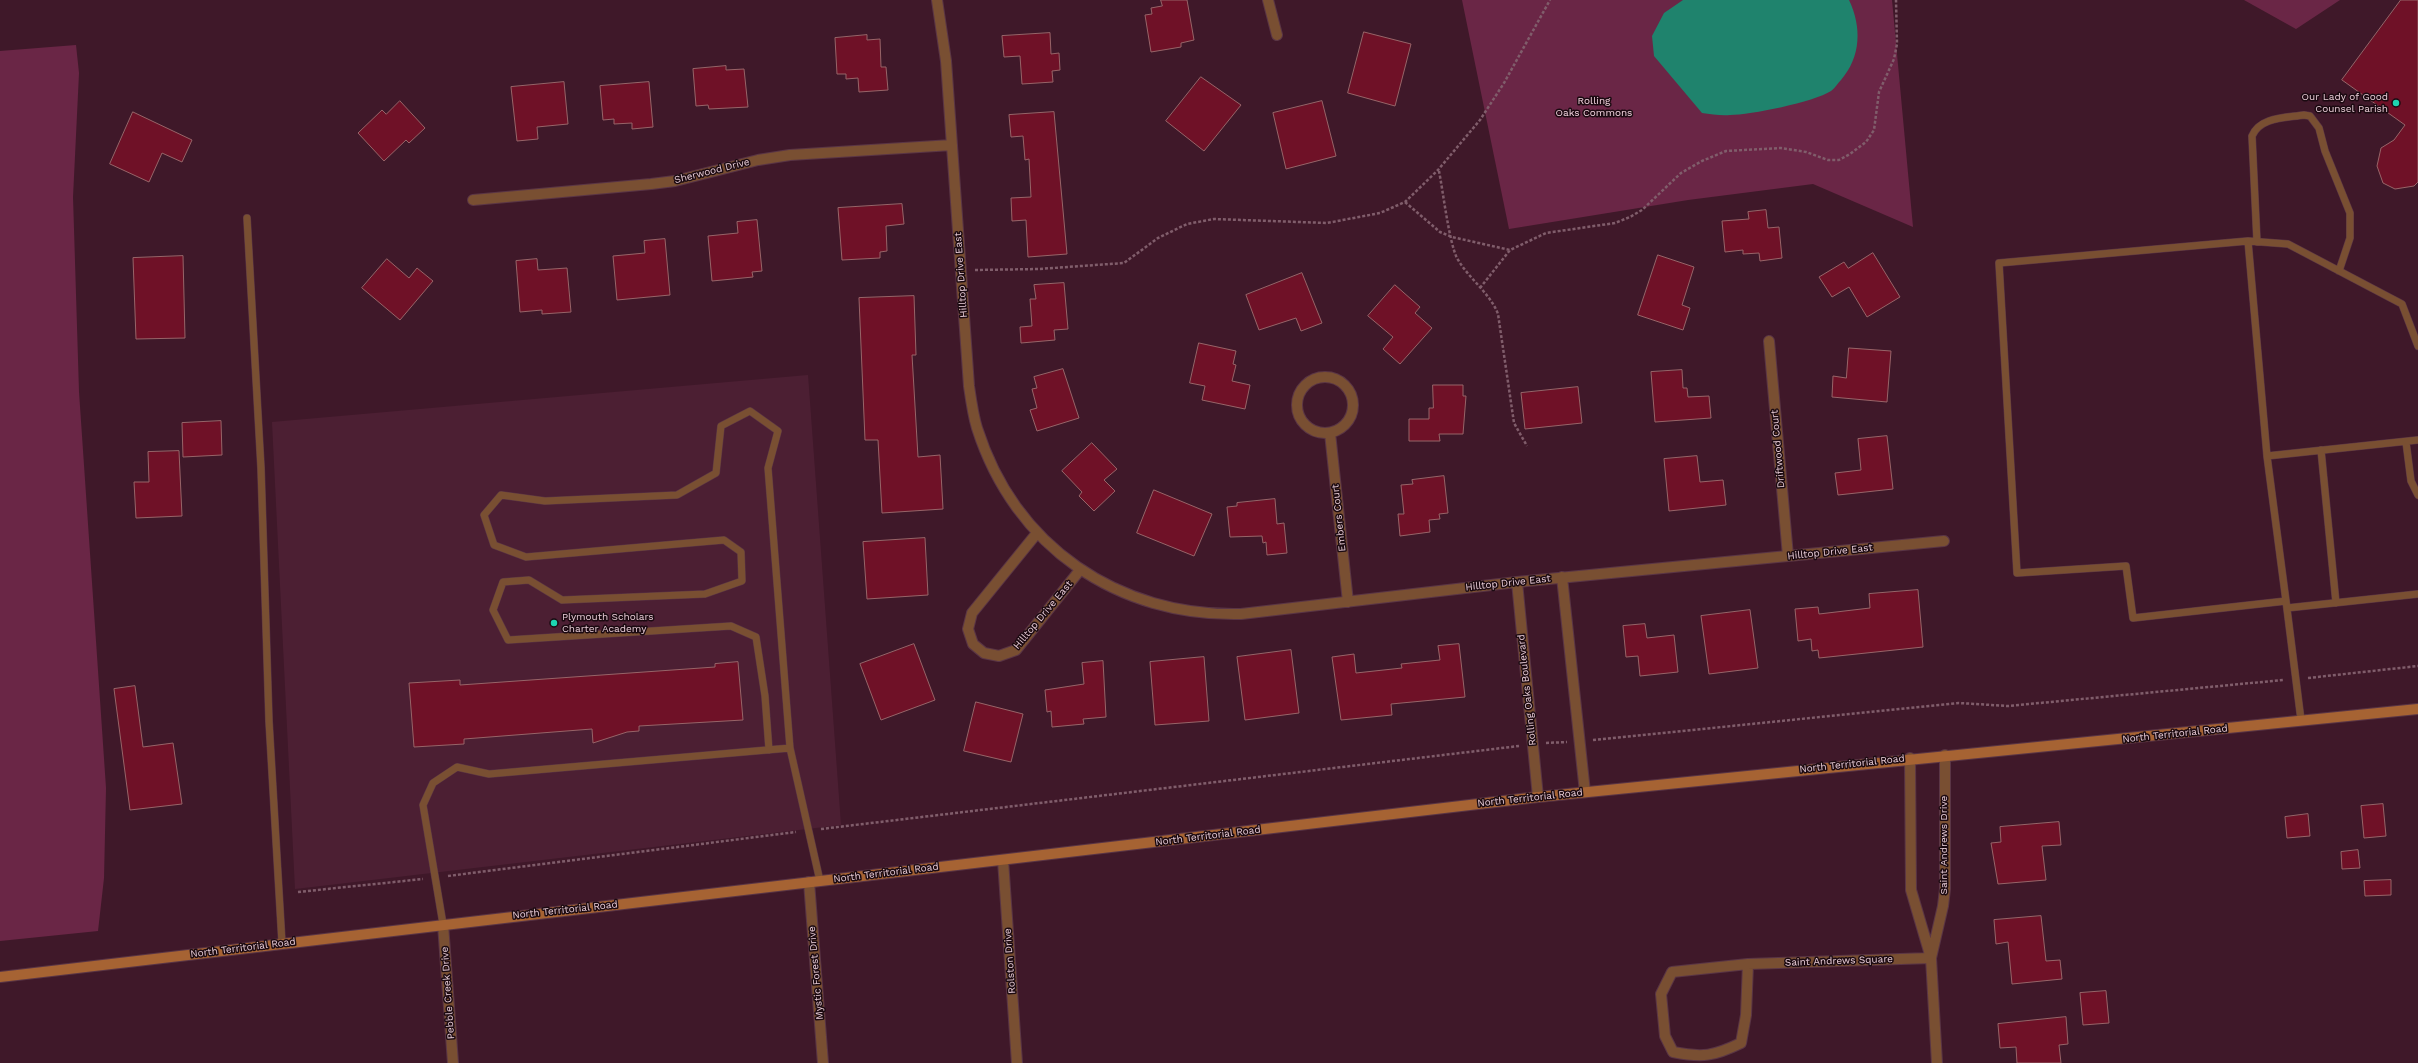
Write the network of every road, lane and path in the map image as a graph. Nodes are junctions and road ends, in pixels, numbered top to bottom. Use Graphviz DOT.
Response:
graph roads {
  1 [pos="937,0"];
  2 [pos="1268,0"];
  3 [pos="1550,0"];
  4 [pos="1896,0"];
  5 [pos="1277,35"];
  6 [pos="952,145"];
  7 [pos="1438,170"];
  8 [pos="472,200"];
  9 [pos="1405,202"];
  10 [pos="247,218"];
  11 [pos="1452,237"];
  12 [pos="2248,241"];
  13 [pos="2257,242"];
  14 [pos="1510,250"];
  15 [pos="961,270"];
  16 [pos="2340,271"];
  17 [pos="1480,288"];
  18 [pos="1768,341"];
  19 [pos="2418,346"];
  20 [pos="1330,434"];
  21 [pos="2418,440"];
  22 [pos="2406,442"];
  23 [pos="1527,446"];
  24 [pos="2321,450"];
  25 [pos="2267,456"];
  26 [pos="2418,495"];
  27 [pos="1037,533"];
  28 [pos="1944,540"];
  29 [pos="1788,556"];
  30 [pos="1080,570"];
  31 [pos="1562,577"];
  32 [pos="1517,582"];
  33 [pos="2418,594"];
  34 [pos="1348,602"];
  35 [pos="2336,603"];
  36 [pos="2287,604"];
  37 [pos="2418,666"];
  38 [pos="2296,679"];
  39 [pos="2418,709"];
  40 [pos="2301,720"];
  41 [pos="1579,741"];
  42 [pos="1532,744"];
  43 [pos="790,748"];
  44 [pos="769,750"];
  45 [pos="1944,755"];
  46 [pos="1910,758"];
  47 [pos="1584,792"];
  48 [pos="1538,797"];
  49 [pos="809,831"];
  50 [pos="1002,860"];
  51 [pos="435,878"];
  52 [pos="820,881"];
  53 [pos="809,882"];
  54 [pos="298,892"];
  55 [pos="443,924"];
  56 [pos="282,943"];
  57 [pos="1931,958"];
  58 [pos="1748,964"];
  59 [pos="0,977"];
  60 [pos="453,1063"];
  61 [pos="823,1063"];
  62 [pos="1017,1063"];
  63 [pos="1937,1063"];
  1 -- 6 [label="street, Hilltop Drive East"];
  2 -- 5 [label="street"];
  3 -- 7 [label="path"];
  4 -- 14 [label="path"];
  6 -- 8 [label="street, Sherwood Drive"];
  6 -- 15 [label="street, Hilltop Drive East"];
  7 -- 9 [label="path"];
  7 -- 11 [label="path"];
  9 -- 11 [label="path"];
  9 -- 15 [label="path"];
  10 -- 56 [label="lane"];
  11 -- 14 [label="path"];
  11 -- 17 [label="path"];
  12 -- 13 [label="lane"];
  12 -- 25 [label="lane"];
  12 -- 36 [label="lane"];
  13 -- 16 [label="lane"];
  13 -- 16 [label="lane"];
  14 -- 17 [label="path"];
  15 -- 27 [label="street, Hilltop Drive East"];
  16 -- 19 [label="lane"];
  17 -- 23 [label="path"];
  18 -- 29 [label="street, Driftwood Court"];
  20 -- 20 [label="street"];
  20 -- 34 [label="street, Embers Court"];
  21 -- 22 [label="lane"];
  22 -- 24 [label="lane"];
  22 -- 26 [label="lane"];
  24 -- 25 [label="lane"];
  24 -- 35 [label="lane"];
  25 -- 36 [label="lane"];
  27 -- 30 [label="street, Hilltop Drive East"];
  27 -- 30 [label="street, Hilltop Drive East"];
  28 -- 29 [label="street, Hilltop Drive East"];
  29 -- 31 [label="street, Hilltop Drive East"];
  30 -- 34 [label="street, Hilltop Drive East"];
  31 -- 32 [label="street, Hilltop Drive East"];
  31 -- 41 [label="street"];
  32 -- 34 [label="street, Hilltop Drive East"];
  32 -- 42 [label="street, Rolling Oaks Boulevard"];
  33 -- 35 [label="lane"];
  35 -- 36 [label="lane"];
  36 -- 38 [label="lane"];
  37 -- 38 [label="path"];
  38 -- 40 [label="lane"];
  38 -- 41 [label="path"];
  39 -- 40 [label="main road, North Territorial Road"];
  40 -- 45 [label="main road, North Territorial Road"];
  41 -- 42 [label="path"];
  41 -- 47 [label="street"];
  42 -- 48 [label="street, Rolling Oaks Boulevard"];
  42 -- 49 [label="path"];
  43 -- 44 [label="lane"];
  43 -- 44 [label="lane"];
  43 -- 49 [label="lane"];
  44 -- 51 [label="lane"];
  45 -- 46 [label="main road, North Territorial Road"];
  45 -- 57 [label="street, Saint Andrews Drive"];
  46 -- 47 [label="main road, North Territorial Road"];
  46 -- 57 [label="street, Saint Andrews Drive"];
  47 -- 48 [label="main road, North Territorial Road"];
  48 -- 50 [label="main road, North Territorial Road"];
  49 -- 51 [label="path"];
  49 -- 52 [label="lane"];
  50 -- 52 [label="main road, North Territorial Road"];
  50 -- 62 [label="street, Rolston Drive"];
  51 -- 54 [label="path"];
  51 -- 55 [label="lane"];
  52 -- 53 [label="main road, North Territorial Road"];
  53 -- 55 [label="main road, North Territorial Road"];
  53 -- 61 [label="street, Mystic Forest Drive"];
  55 -- 56 [label="main road, North Territorial Road"];
  55 -- 60 [label="street, Pebble Creek Drive"];
  56 -- 59 [label="main road, North Territorial Road"];
  57 -- 58 [label="street, Saint Andrews Square"];
  57 -- 63 [label="street, Saint Andrews Drive"];
  58 -- 58 [label="street, Saint Andrews Square"];
}
